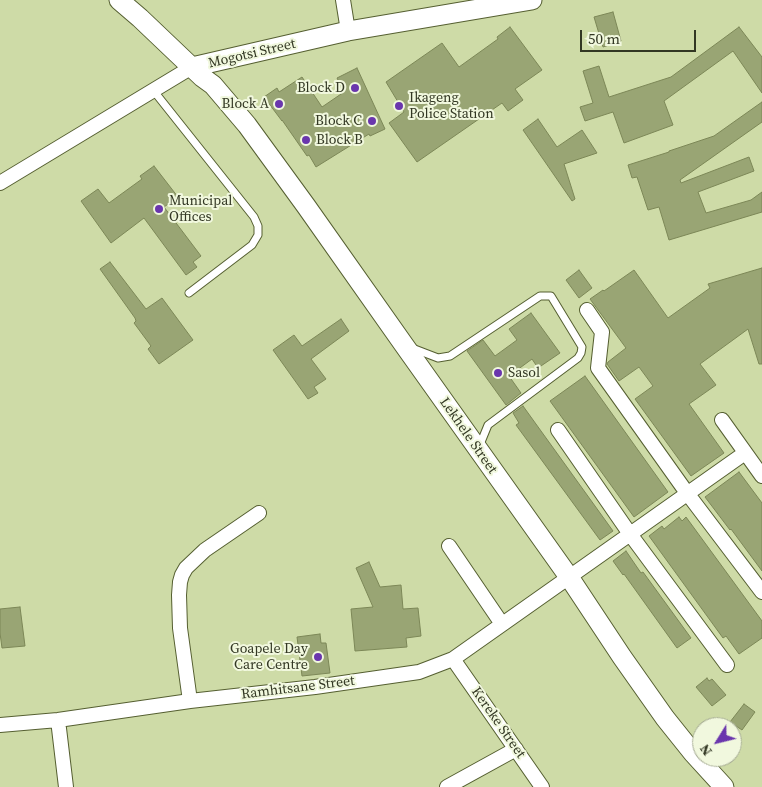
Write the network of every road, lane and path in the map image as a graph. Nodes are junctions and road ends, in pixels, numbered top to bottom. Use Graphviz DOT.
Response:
graph roads {
  1 [pos="119,0"];
  2 [pos="138,0"];
  3 [pos="343,0"];
  4 [pos="532,0"];
  5 [pos="348,31"];
  6 [pos="196,66"];
  7 [pos="153,90"];
  8 [pos="0,183"];
  9 [pos="190,293"];
  10 [pos="586,310"];
  11 [pos="404,345"];
  12 [pos="722,420"];
  13 [pos="558,430"];
  14 [pos="478,450"];
  15 [pos="745,453"];
  16 [pos="762,476"];
  17 [pos="688,493"];
  18 [pos="258,514"];
  19 [pos="630,534"];
  20 [pos="449,546"];
  21 [pos="568,577"];
  22 [pos="762,592"];
  23 [pos="502,624"];
  24 [pos="453,659"];
  25 [pos="727,665"];
  26 [pos="190,701"];
  27 [pos="58,720"];
  28 [pos="0,725"];
  29 [pos="516,749"];
  30 [pos="66,787"];
  31 [pos="447,787"];
  32 [pos="542,787"];
  33 [pos="724,787"];
  1 -- 6 [label="street"];
  2 -- 6 [label="street"];
  3 -- 5 [label="street"];
  4 -- 5 [label="street, Mogotsi Street"];
  5 -- 6 [label="street, Mogotsi Street"];
  6 -- 7 [label="street, Mogotsi Street"];
  6 -- 11 [label="street, Lekhele Street"];
  7 -- 8 [label="street, Mogotsi Street"];
  7 -- 9 [label="lane"];
  10 -- 17 [label="street"];
  11 -- 14 [label="street, Lekhele Street"];
  11 -- 14 [label="lane"];
  12 -- 15 [label="street"];
  13 -- 19 [label="street"];
  14 -- 21 [label="street, Lekhele Street"];
  15 -- 16 [label="street"];
  15 -- 17 [label="street, Ramhitsane Street"];
  17 -- 19 [label="street, Ramhitsane Street"];
  17 -- 22 [label="street"];
  18 -- 26 [label="street"];
  19 -- 21 [label="street, Ramhitsane Street"];
  19 -- 25 [label="street"];
  20 -- 23 [label="street"];
  21 -- 23 [label="street, Ramhitsane Street"];
  21 -- 33 [label="street, Lekhele Street"];
  23 -- 24 [label="street, Ramhitsane Street"];
  24 -- 26 [label="street, Ramhitsane Street"];
  24 -- 29 [label="street, Kereke Street"];
  26 -- 27 [label="street, Ramhitsane Street"];
  27 -- 28 [label="street, Ramhitsane Street"];
  27 -- 30 [label="street"];
  29 -- 31 [label="street"];
  29 -- 32 [label="street, Kereke Street"];
}
